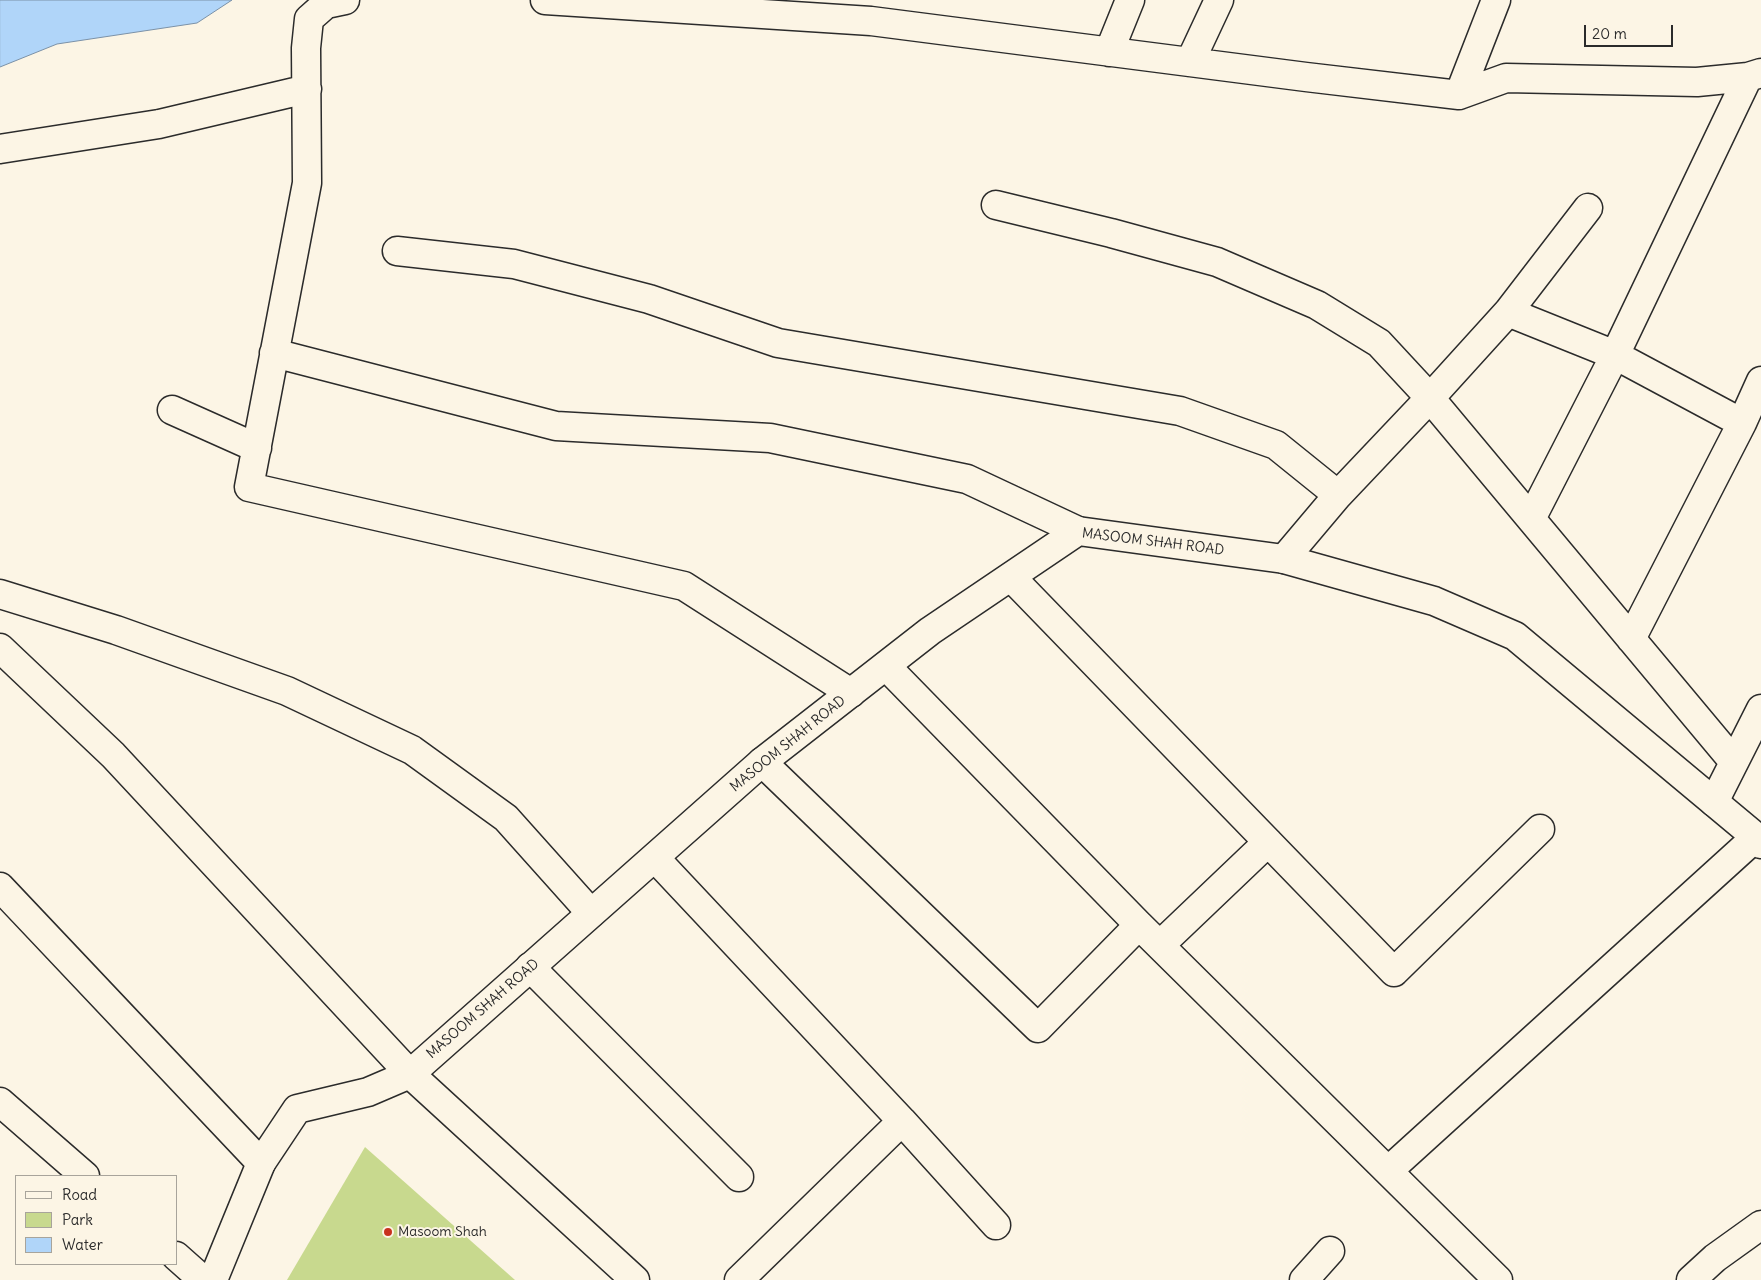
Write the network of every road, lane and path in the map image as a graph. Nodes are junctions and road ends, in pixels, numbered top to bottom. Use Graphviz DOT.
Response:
graph roads {
  1 [pos="345,0"];
  2 [pos="545,0"];
  3 [pos="1130,0"];
  4 [pos="1219,0"];
  5 [pos="1496,0"];
  6 [pos="1109,52"];
  7 [pos="1190,62"];
  8 [pos="1755,75"];
  9 [pos="307,89"];
  10 [pos="1459,95"];
  11 [pos="0,149"];
  12 [pos="996,205"];
  13 [pos="1588,208"];
  14 [pos="397,251"];
  15 [pos="1508,312"];
  16 [pos="274,354"];
  17 [pos="1615,354"];
  18 [pos="1761,381"];
  19 [pos="1430,398"];
  20 [pos="172,410"];
  21 [pos="1742,422"];
  22 [pos="257,448"];
  23 [pos="1338,495"];
  24 [pos="1531,519"];
  25 [pos="1078,531"];
  26 [pos="1284,558"];
  27 [pos="1011,576"];
  28 [pos="0,594"];
  29 [pos="1631,639"];
  30 [pos="0,648"];
  31 [pos="886,666"];
  32 [pos="851,693"];
  33 [pos="1761,709"];
  34 [pos="762,762"];
  35 [pos="1734,762"];
  36 [pos="1714,802"];
  37 [pos="1540,829"];
  38 [pos="1759,840"];
  39 [pos="1268,842"];
  40 [pos="654,858"];
  41 [pos="0,888"];
  42 [pos="591,913"];
  43 [pos="1139,925"];
  44 [pos="1160,946"];
  45 [pos="530,967"];
  46 [pos="410,1074"];
  47 [pos="0,1102"];
  48 [pos="902,1121"];
  49 [pos="260,1163"];
  50 [pos="1388,1171"];
  51 [pos="84,1175"];
  52 [pos="739,1177"];
  53 [pos="996,1225"];
  54 [pos="1761,1225"];
  55 [pos="1330,1251"];
  56 [pos="178,1258"];
  57 [pos="203,1280"];
  58 [pos="213,1280"];
  59 [pos="635,1280"];
  60 [pos="738,1280"];
  61 [pos="1304,1280"];
  62 [pos="1498,1280"];
  63 [pos="1691,1280"];
  1 -- 9 [label="street"];
  2 -- 6 [label="street"];
  3 -- 6 [label="street"];
  4 -- 7 [label="street"];
  5 -- 10 [label="street"];
  6 -- 7 [label="street"];
  7 -- 10 [label="street"];
  8 -- 10 [label="street"];
  8 -- 17 [label="street"];
  9 -- 11 [label="street"];
  9 -- 16 [label="street"];
  12 -- 19 [label="street"];
  13 -- 15 [label="street"];
  14 -- 23 [label="street"];
  15 -- 17 [label="street"];
  15 -- 19 [label="street"];
  16 -- 22 [label="street"];
  16 -- 25 [label="street"];
  17 -- 21 [label="street"];
  17 -- 24 [label="street"];
  18 -- 21 [label="street"];
  19 -- 23 [label="street"];
  19 -- 24 [label="street"];
  20 -- 22 [label="street"];
  21 -- 29 [label="street"];
  22 -- 32 [label="street"];
  23 -- 26 [label="street"];
  24 -- 29 [label="street"];
  25 -- 26 [label="street, MASOOM SHAH ROAD"];
  25 -- 27 [label="street, MASOOM SHAH ROAD"];
  26 -- 36 [label="street, MASOOM SHAH ROAD"];
  27 -- 31 [label="street, MASOOM SHAH ROAD"];
  27 -- 39 [label="street"];
  28 -- 42 [label="street"];
  29 -- 35 [label="street"];
  30 -- 46 [label="street"];
  31 -- 32 [label="street, MASOOM SHAH ROAD"];
  31 -- 43 [label="street"];
  32 -- 34 [label="street, MASOOM SHAH ROAD"];
  33 -- 35 [label="street"];
  34 -- 40 [label="street, MASOOM SHAH ROAD"];
  34 -- 43 [label="street"];
  35 -- 36 [label="street"];
  36 -- 38 [label="street, MASOOM SHAH ROAD"];
  37 -- 39 [label="street"];
  38 -- 50 [label="street"];
  39 -- 44 [label="street"];
  40 -- 42 [label="street, MASOOM SHAH ROAD"];
  40 -- 48 [label="street"];
  41 -- 49 [label="street"];
  42 -- 45 [label="street, MASOOM SHAH ROAD"];
  43 -- 44 [label="street"];
  44 -- 50 [label="street"];
  45 -- 46 [label="street, MASOOM SHAH ROAD"];
  45 -- 52 [label="street"];
  46 -- 49 [label="street, MASOOM SHAH ROAD"];
  46 -- 59 [label="street"];
  47 -- 51 [label="street"];
  48 -- 53 [label="street"];
  48 -- 60 [label="street"];
  49 -- 58 [label="street, MASOOM SHAH ROAD"];
  50 -- 62 [label="street"];
  54 -- 63 [label="street"];
  55 -- 61 [label="street"];
  56 -- 57 [label="street"];
}
